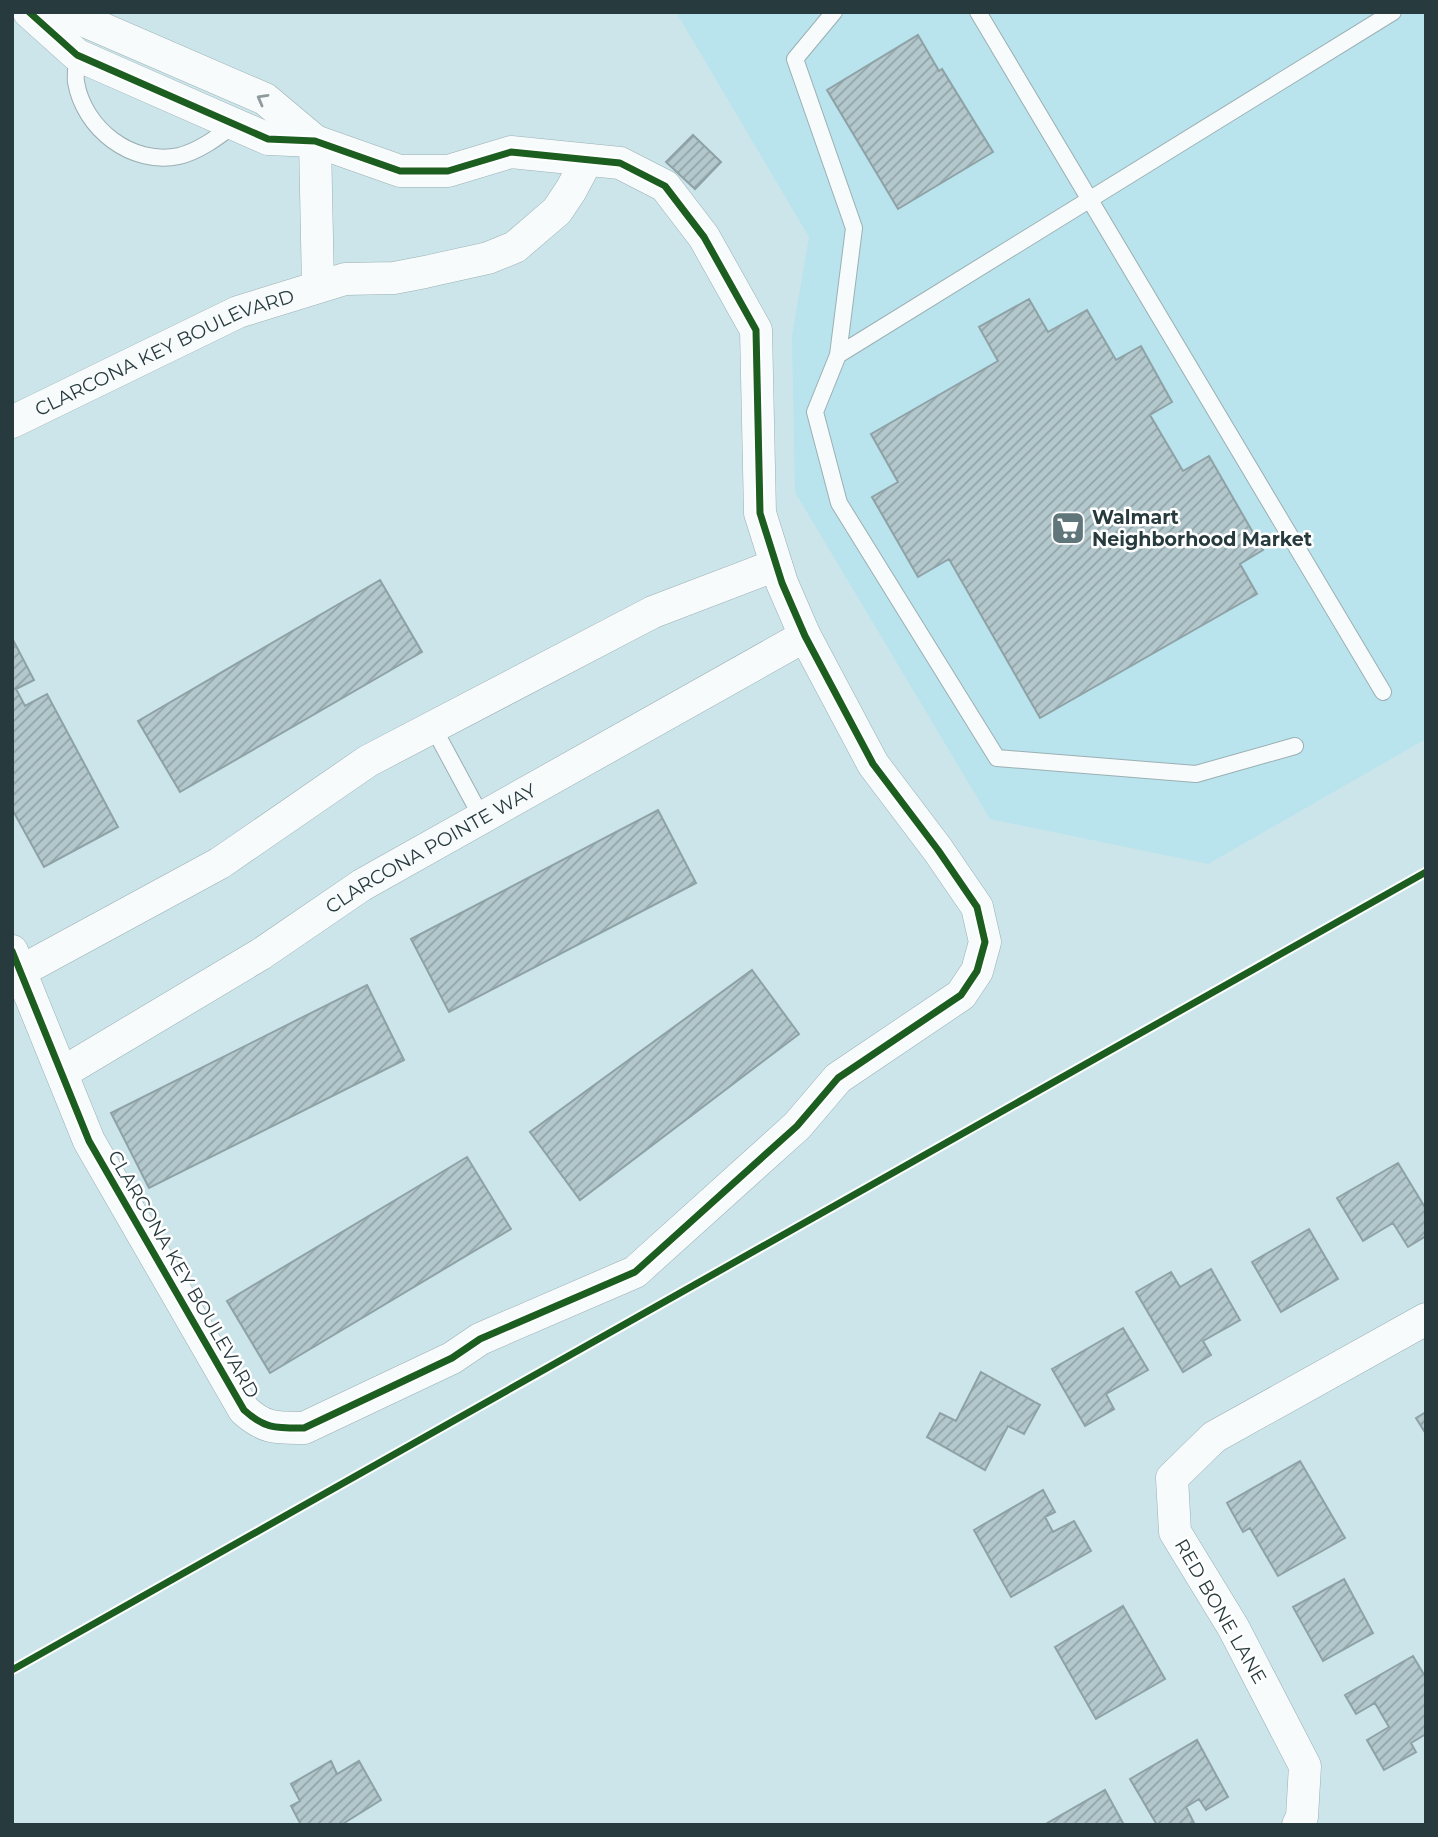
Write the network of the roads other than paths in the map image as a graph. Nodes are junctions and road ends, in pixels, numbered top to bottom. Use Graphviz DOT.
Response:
graph roads {
  1 [pos="29,12"];
  2 [pos="64,12"];
  3 [pos="834,12"];
  4 [pos="978,12"];
  5 [pos="1393,12"];
  6 [pos="77,55"];
  7 [pos="235,124"];
  8 [pos="315,141"];
  9 [pos="587,160"];
  10 [pos="1089,200"];
  11 [pos="318,287"];
  12 [pos="838,355"];
  13 [pos="12,422"];
  14 [pos="776,565"];
  15 [pos="805,636"];
  16 [pos="1383,692"];
  17 [pos="433,727"];
  18 [pos="1295,746"];
  19 [pos="482,818"];
  20 [pos="17,961"];
  21 [pos="62,1073"];
  22 [pos="1426,1319"];
  23 [pos="1298,1825"];
  1 -- 6 [label="street, CLARCONA KEY BOULEVARD"];
  8 -- 2 [label="street, CLARCONA KEY BOULEVARD, one-way"];
  3 -- 12 [label="lane"];
  4 -- 10 [label="lane"];
  5 -- 10 [label="lane"];
  6 -- 7 [label="street, CLARCONA KEY BOULEVARD"];
  6 -- 7 [label="lane"];
  7 -- 8 [label="street, CLARCONA KEY BOULEVARD"];
  8 -- 9 [label="street, CLARCONA KEY BOULEVARD"];
  8 -- 11 [label="street, CLARCONA KEY BOULEVARD"];
  9 -- 11 [label="street, CLARCONA KEY BOULEVARD"];
  9 -- 14 [label="street, CLARCONA KEY BOULEVARD"];
  10 -- 12 [label="lane"];
  10 -- 16 [label="lane"];
  11 -- 13 [label="street, CLARCONA KEY BOULEVARD"];
  12 -- 18 [label="lane"];
  14 -- 15 [label="street, CLARCONA KEY BOULEVARD"];
  14 -- 17 [label="street"];
  15 -- 19 [label="street, CLARCONA POINTE WAY"];
  15 -- 21 [label="street, CLARCONA KEY BOULEVARD"];
  17 -- 19 [label="lane"];
  17 -- 20 [label="street"];
  19 -- 21 [label="street, CLARCONA POINTE WAY"];
  20 -- 21 [label="street, CLARCONA KEY BOULEVARD"];
  22 -- 23 [label="street, RED BONE LANE"];
}
